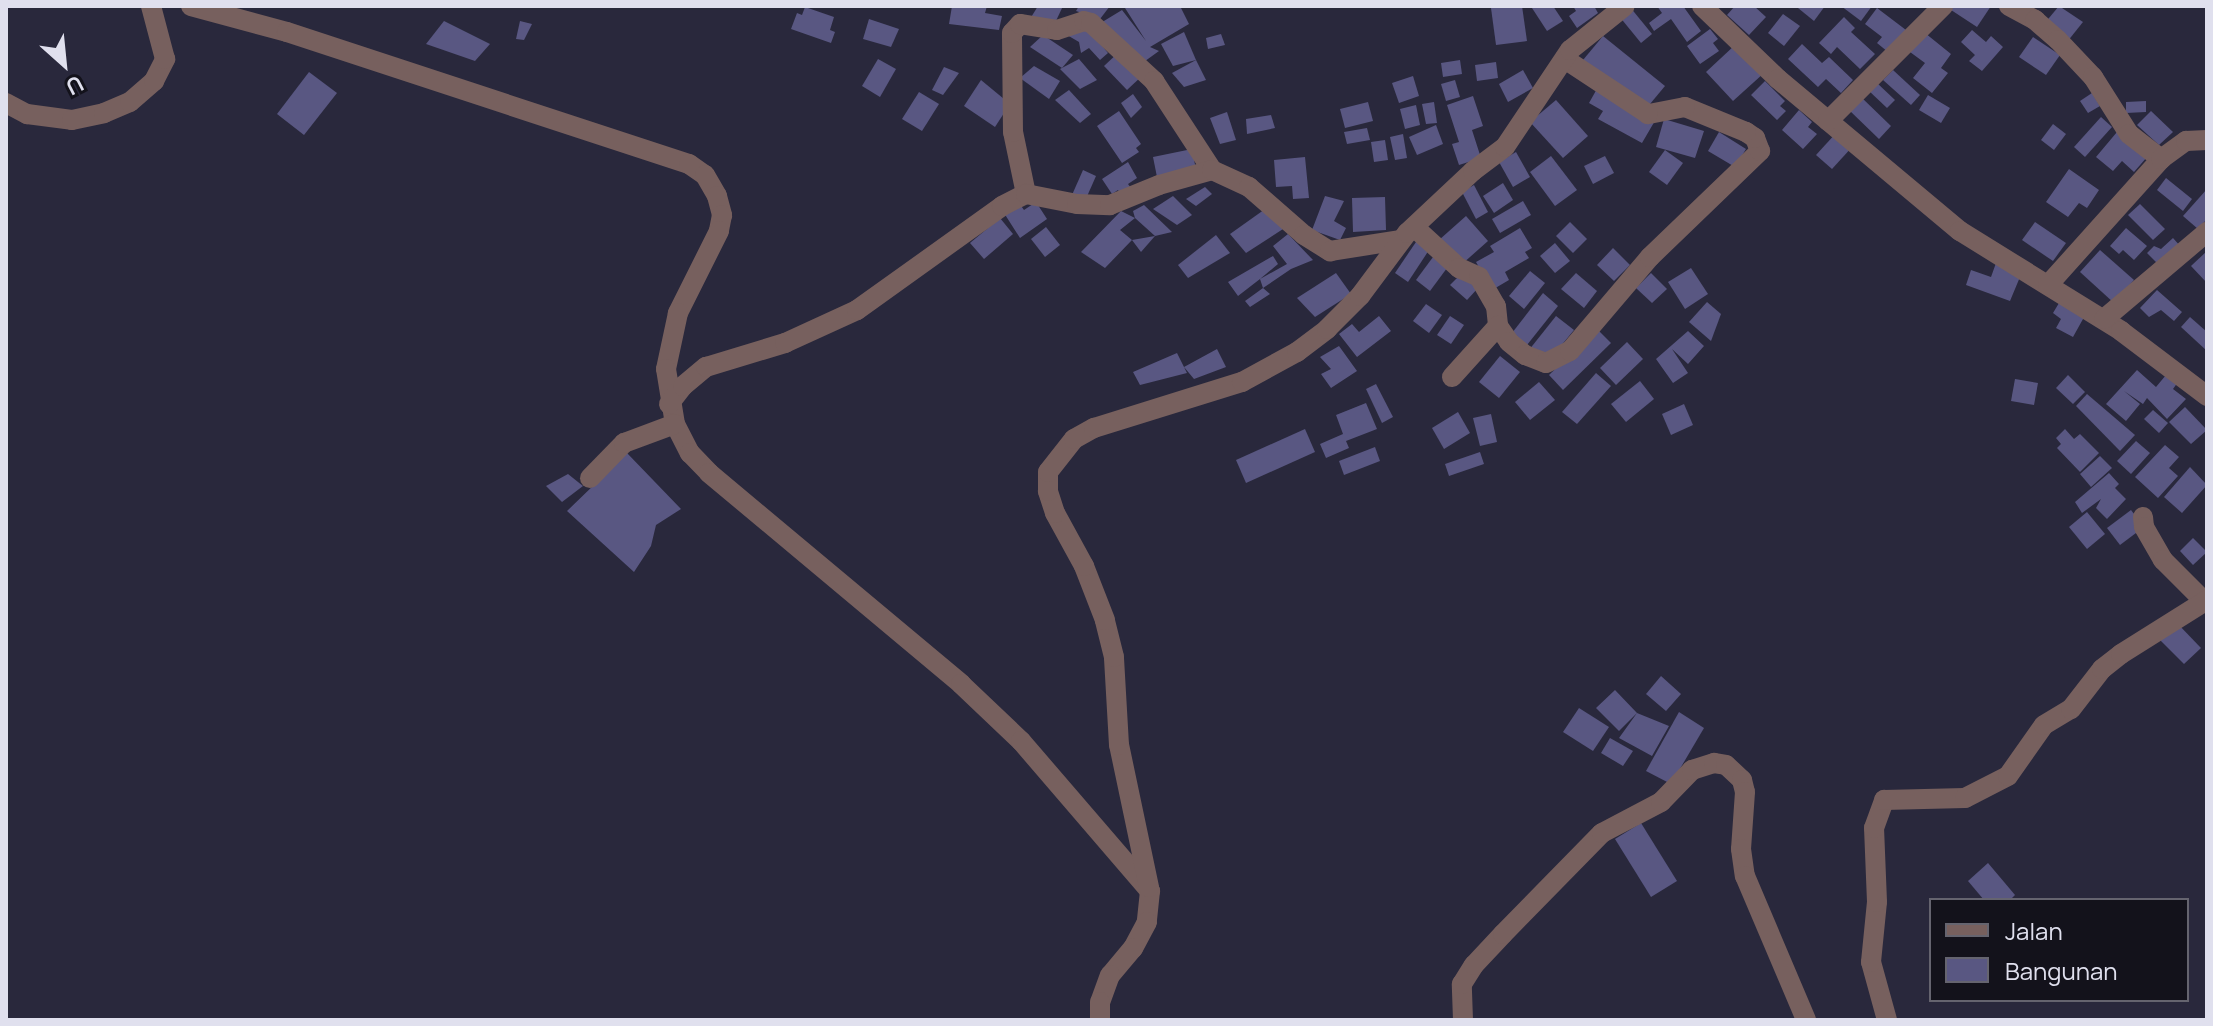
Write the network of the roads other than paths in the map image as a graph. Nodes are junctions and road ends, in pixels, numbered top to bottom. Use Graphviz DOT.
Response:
graph roads {
  1 [pos="151,6"];
  2 [pos="191,6"];
  3 [pos="1625,6"];
  4 [pos="1702,6"];
  5 [pos="1943,6"];
  6 [pos="2009,6"];
  7 [pos="1565,59"];
  8 [pos="6,103"];
  9 [pos="1828,121"];
  10 [pos="2207,140"];
  11 [pos="2161,159"];
  12 [pos="1212,170"];
  13 [pos="1026,194"];
  14 [pos="2207,232"];
  15 [pos="1408,234"];
  16 [pos="2048,285"];
  17 [pos="2104,319"];
  18 [pos="1498,326"];
  19 [pos="1452,377"];
  20 [pos="2207,396"];
  21 [pos="669,404"];
  22 [pos="675,424"];
  23 [pos="590,478"];
  24 [pos="2143,517"];
  25 [pos="2206,601"];
  26 [pos="1150,891"];
  27 [pos="1883,1018"];
  28 [pos="1100,1020"];
  29 [pos="1463,1020"];
  30 [pos="1806,1020"];
  1 -- 8 [label="street"];
  2 -- 21 [label="street"];
  3 -- 7 [label="street"];
  4 -- 9 [label="street"];
  5 -- 9 [label="street"];
  6 -- 11 [label="street"];
  7 -- 15 [label="street"];
  7 -- 18 [label="street"];
  9 -- 16 [label="street"];
  10 -- 11 [label="street"];
  11 -- 16 [label="street"];
  12 -- 13 [label="street"];
  12 -- 13 [label="street"];
  12 -- 15 [label="street"];
  13 -- 21 [label="street"];
  14 -- 17 [label="street"];
  15 -- 18 [label="street"];
  15 -- 26 [label="street"];
  16 -- 17 [label="street"];
  17 -- 20 [label="street"];
  18 -- 19 [label="street"];
  21 -- 22 [label="street"];
  22 -- 23 [label="street"];
  22 -- 26 [label="street"];
  24 -- 25 [label="street"];
  25 -- 27 [label="street"];
  26 -- 28 [label="street"];
  29 -- 30 [label="street"];
}
